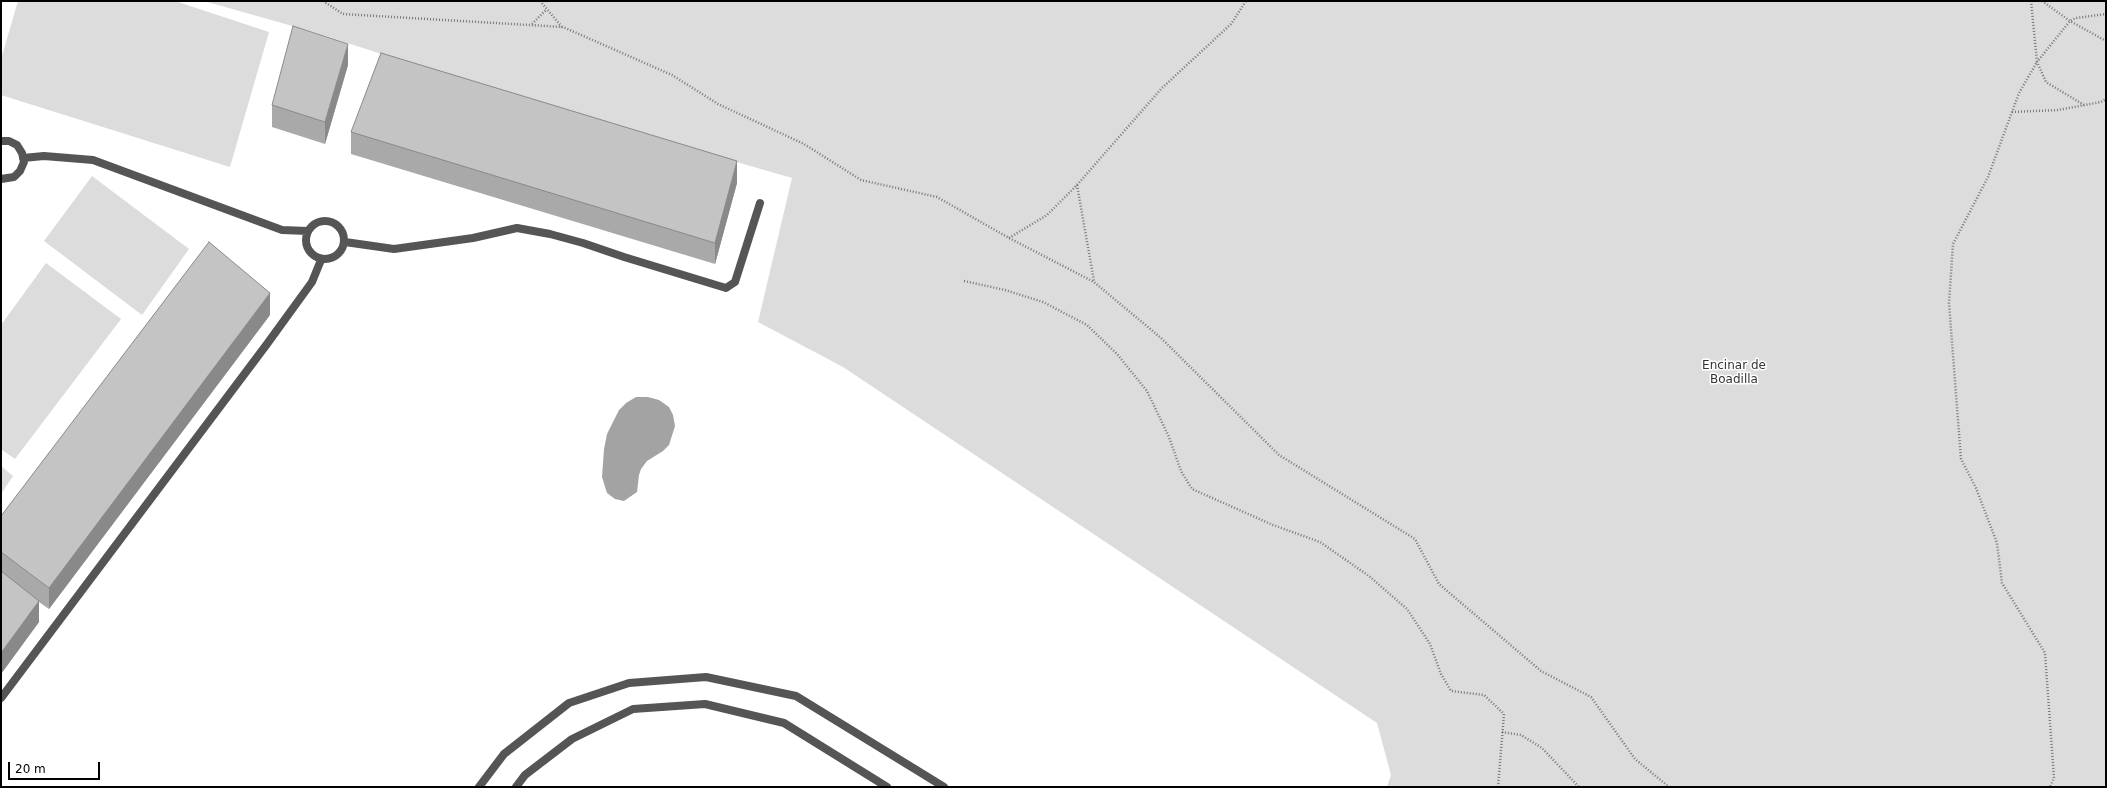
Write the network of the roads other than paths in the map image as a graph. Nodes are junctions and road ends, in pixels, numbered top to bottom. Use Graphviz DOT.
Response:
graph roads {
  1 [pos="1,141"];
  2 [pos="23,158"];
  3 [pos="1,179"];
  4 [pos="760,203"];
  5 [pos="308,231"];
  6 [pos="345,242"];
  7 [pos="321,260"];
  8 [pos="1,698"];
  9 [pos="479,787"];
  10 [pos="516,787"];
  11 [pos="887,787"];
  12 [pos="944,787"];
  1 -- 2 [label="street"];
  2 -- 3 [label="street"];
  2 -- 5 [label="street"];
  4 -- 6 [label="street"];
  5 -- 6 [label="street"];
  5 -- 7 [label="street"];
  6 -- 7 [label="street"];
  7 -- 8 [label="street"];
  9 -- 12 [label="street"];
  10 -- 11 [label="street"];
}
